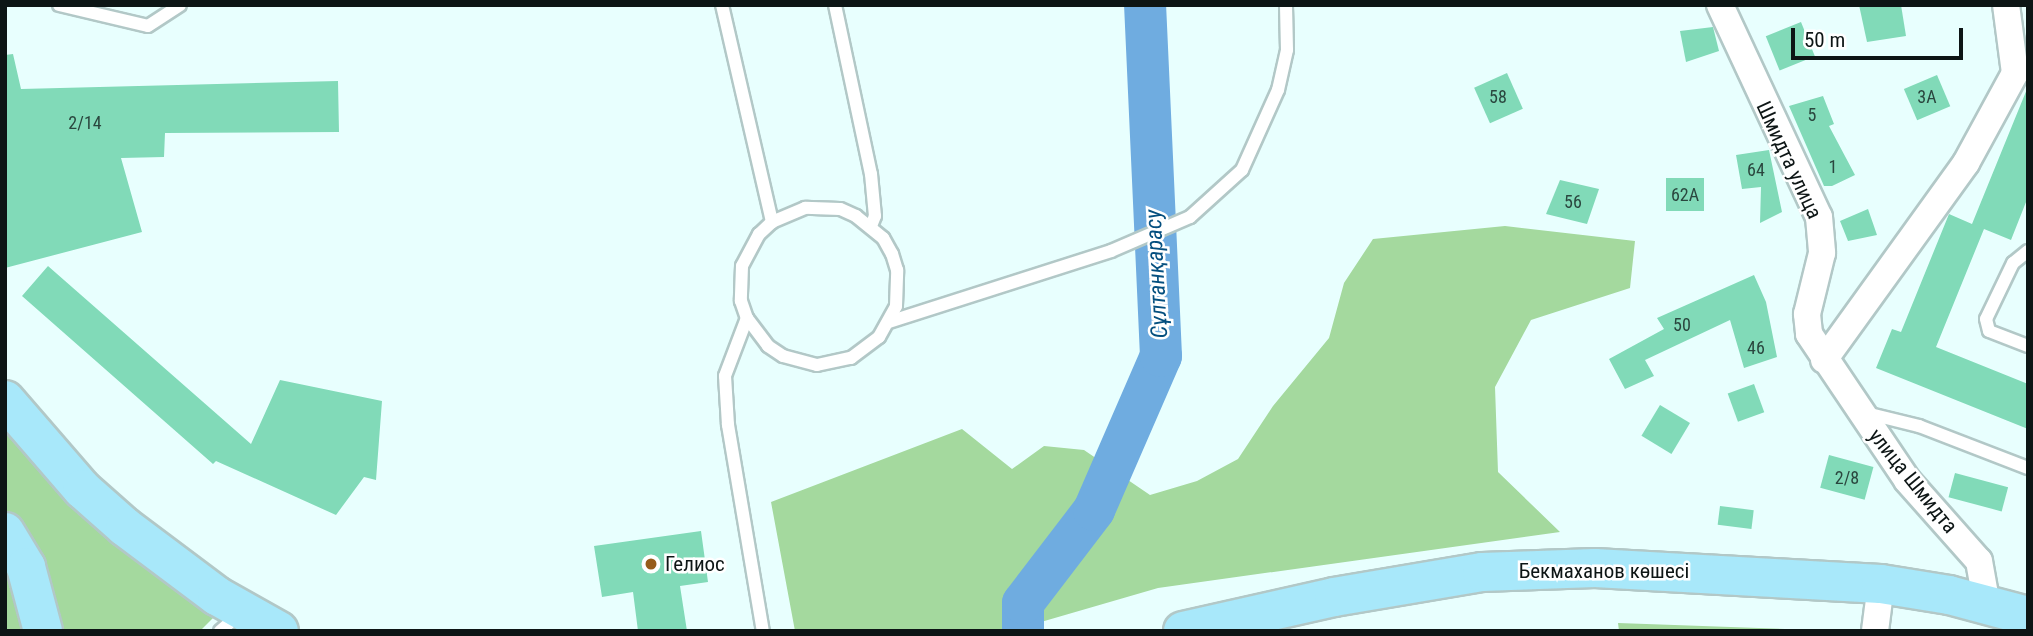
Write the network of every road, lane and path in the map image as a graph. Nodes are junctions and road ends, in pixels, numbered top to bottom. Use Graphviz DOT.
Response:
graph roads {
  1 [pos="59,5"];
  2 [pos="180,5"];
  3 [pos="722,5"];
  4 [pos="835,5"];
  5 [pos="1286,5"];
  6 [pos="1720,5"];
  7 [pos="2006,5"];
  8 [pos="2021,75"];
  9 [pos="772,222"];
  10 [pos="870,226"];
  11 [pos="2028,251"];
  12 [pos="747,318"];
  13 [pos="889,322"];
  14 [pos="2028,346"];
  15 [pos="1824,360"];
  16 [pos="5,400"];
  17 [pos="1859,412"];
  18 [pos="2028,468"];
  19 [pos="5,533"];
  20 [pos="1881,584"];
  21 [pos="1987,606"];
  22 [pos="223,616"];
  23 [pos="2028,616"];
  24 [pos="43,631"];
  25 [pos="279,631"];
  26 [pos="763,631"];
  27 [pos="1183,631"];
  28 [pos="1875,631"];
  1 -- 2 [label="lane"];
  3 -- 9 [label="lane"];
  4 -- 10 [label="lane"];
  5 -- 13 [label="lane"];
  6 -- 15 [label="street, Шмидта улица"];
  7 -- 8 [label="street"];
  8 -- 15 [label="street"];
  9 -- 10 [label="lane"];
  9 -- 12 [label="lane"];
  10 -- 13 [label="lane"];
  11 -- 14 [label="lane"];
  12 -- 13 [label="lane"];
  12 -- 26 [label="lane"];
  15 -- 17 [label="street, улица Шмидта"];
  16 -- 22 [label="main road"];
  17 -- 18 [label="lane"];
  17 -- 21 [label="street, улица Шмидта"];
  19 -- 24 [label="main road"];
  20 -- 21 [label="main road, Бекмаханов көшесі"];
  20 -- 27 [label="main road, Бекмаханов көшесі"];
  20 -- 28 [label="street"];
  21 -- 23 [label="main road, Бекмаханов көшесі"];
  22 -- 25 [label="main road"];
}
